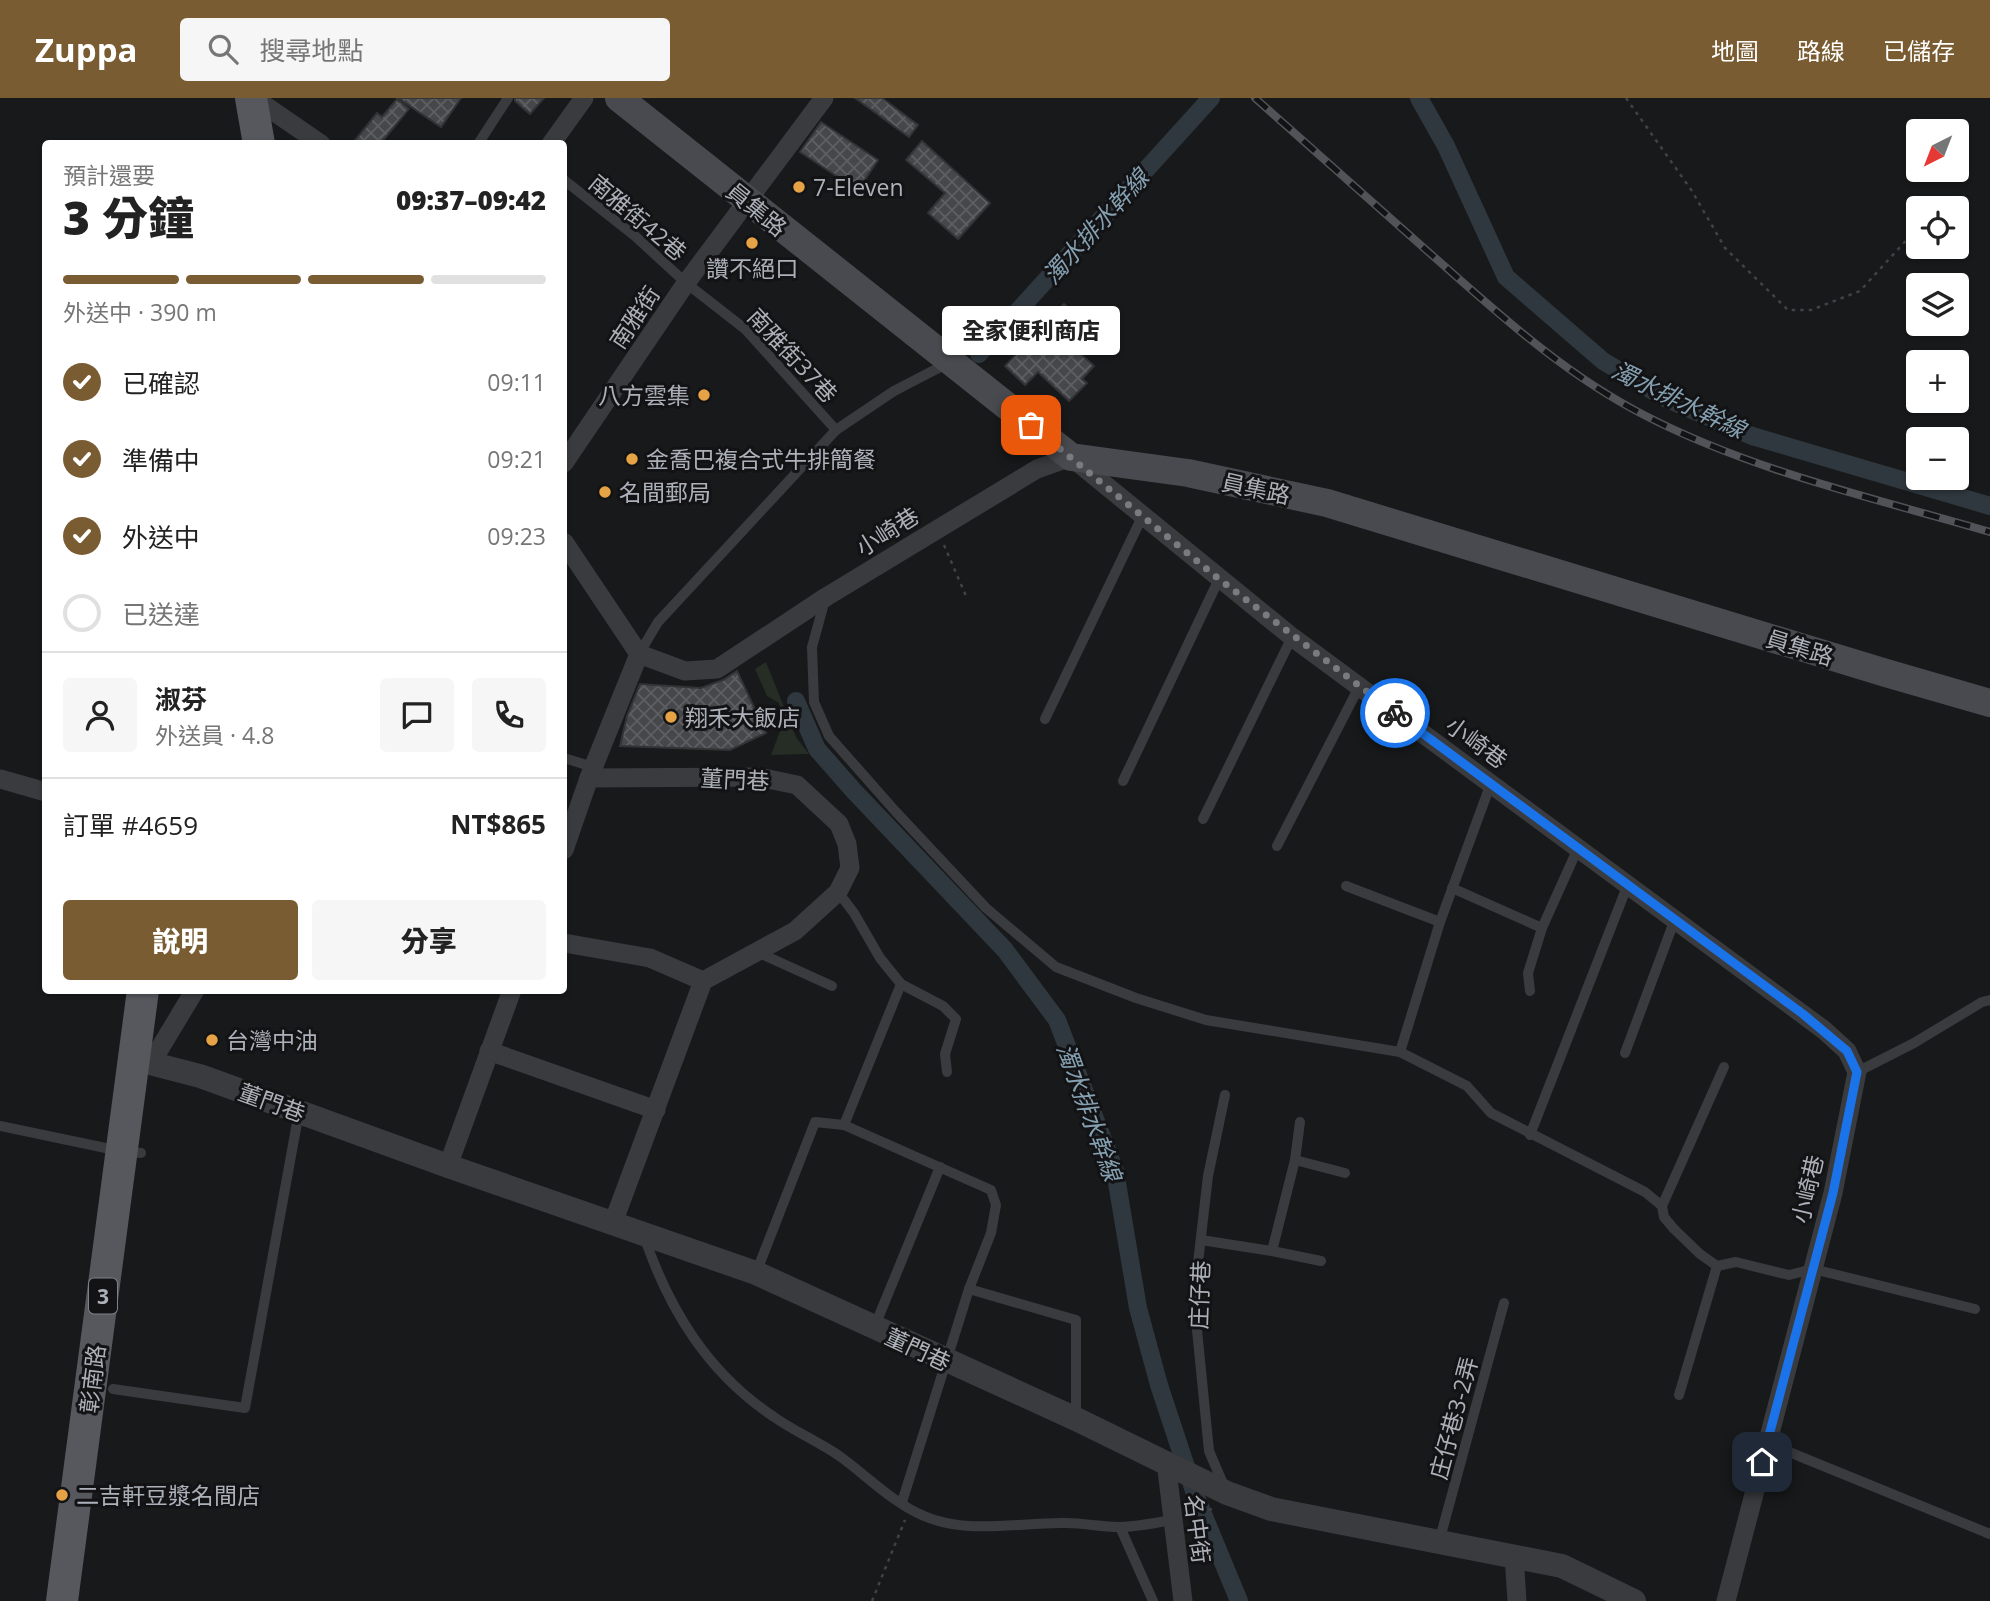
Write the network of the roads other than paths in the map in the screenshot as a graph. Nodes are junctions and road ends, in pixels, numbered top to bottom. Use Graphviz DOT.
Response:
graph roads {
  1 [pos="508,98"];
  2 [pos="584,98"];
  3 [pos="619,98"];
  4 [pos="824,98"];
  5 [pos="264,101"];
  6 [pos="259,140"];
  7 [pos="275,140"];
  8 [pos="316,140"];
  9 [pos="481,140"];
  10 [pos="554,140"];
  11 [pos="567,182"];
  12 [pos="748,202"];
  13 [pos="686,283"];
  14 [pos="950,362"];
  15 [pos="836,430"];
  16 [pos="1071,457"];
  17 [pos="567,459"];
  18 [pos="1143,515"];
  19 [pos="567,546"];
  20 [pos="1219,579"];
  21 [pos="825,597"];
  22 [pos="1292,637"];
  23 [pos="639,654"];
  24 [pos="1359,687"];
  25 [pos="1990,702"];
  26 [pos="1045,719"];
  27 [pos="567,760"];
  28 [pos="591,773"];
  29 [pos="0,779"];
  30 [pos="1123,781"];
  31 [pos="1491,783"];
  32 [pos="42,791"];
  33 [pos="1203,819"];
  34 [pos="567,841"];
  35 [pos="1277,846"];
  36 [pos="1578,848"];
  37 [pos="1628,883"];
  38 [pos="1346,886"];
  39 [pos="1452,888"];
  40 [pos="838,892"];
  41 [pos="1675,919"];
  42 [pos="1440,922"];
  43 [pos="1542,928"];
  44 [pos="567,944"];
  45 [pos="757,951"];
  46 [pos="703,981"];
  47 [pos="901,984"];
  48 [pos="832,986"];
  49 [pos="1530,991"];
  50 [pos="143,994"];
  51 [pos="161,994"];
  52 [pos="192,994"];
  53 [pos="510,994"];
  54 [pos="1990,1000"];
  55 [pos="489,1051"];
  56 [pos="1400,1052"];
  57 [pos="1625,1053"];
  58 [pos="143,1061"];
  59 [pos="1724,1067"];
  60 [pos="947,1072"];
  61 [pos="1857,1072"];
  62 [pos="1225,1095"];
  63 [pos="656,1110"];
  64 [pos="299,1112"];
  65 [pos="1300,1122"];
  66 [pos="844,1125"];
  67 [pos="0,1126"];
  68 [pos="1530,1135"];
  69 [pos="131,1152"];
  70 [pos="1295,1160"];
  71 [pos="448,1166"];
  72 [pos="940,1167"];
  73 [pos="1345,1173"];
  74 [pos="1662,1206"];
  75 [pos="613,1223"];
  76 [pos="643,1234"];
  77 [pos="1201,1240"];
  78 [pos="1272,1251"];
  79 [pos="1321,1261"];
  80 [pos="1717,1266"];
  81 [pos="1813,1269"];
  82 [pos="756,1273"];
  83 [pos="969,1289"];
  84 [pos="1504,1303"];
  85 [pos="1975,1309"];
  86 [pos="874,1329"];
  87 [pos="947,1362"];
  88 [pos="113,1389"];
  89 [pos="1679,1395"];
  90 [pos="1076,1419"];
  91 [pos="1767,1443"];
  92 [pos="1166,1462"];
  93 [pos="1231,1494"];
  94 [pos="906,1505"];
  95 [pos="1171,1520"];
  96 [pos="1120,1527"];
  97 [pos="1990,1534"];
  98 [pos="1439,1543"];
  99 [pos="1514,1555"];
  100 [pos="62,1601"];
  101 [pos="82,1601"];
  102 [pos="1153,1601"];
  103 [pos="1183,1601"];
  104 [pos="1517,1601"];
  105 [pos="1634,1601"];
  106 [pos="1726,1601"];
  1 -- 9 [label="lane"];
  2 -- 10 [label="street"];
  3 -- 12 [label="main road, 員集路"];
  4 -- 12 [label="street, 南雅街"];
  5 -- 6 [label="main road"];
  5 -- 7 [label="main road"];
  5 -- 8 [label="street"];
  11 -- 13 [label="lane, 南雅街42巷"];
  12 -- 13 [label="street, 南雅街"];
  12 -- 14 [label="main road, 員集路"];
  13 -- 15 [label="lane, 南雅街37巷"];
  13 -- 17 [label="street, 南雅街"];
  14 -- 15 [label="lane"];
  14 -- 16 [label="main road, 員集路"];
  15 -- 23 [label="lane"];
  16 -- 18 [label="street, 小崎巷"];
  16 -- 21 [label="street, 小崎巷"];
  16 -- 25 [label="main road, 員集路"];
  18 -- 20 [label="street, 小崎巷"];
  18 -- 26 [label="lane"];
  19 -- 23 [label="street"];
  20 -- 22 [label="street, 小崎巷"];
  20 -- 30 [label="lane"];
  21 -- 23 [label="street"];
  21 -- 56 [label="lane"];
  22 -- 24 [label="street, 小崎巷"];
  22 -- 33 [label="lane"];
  23 -- 28 [label="street"];
  24 -- 31 [label="street, 小崎巷"];
  24 -- 35 [label="lane"];
  27 -- 28 [label="lane"];
  28 -- 34 [label="street"];
  28 -- 40 [label="street, 董門巷"];
  29 -- 32 [label="street"];
  31 -- 36 [label="street, 小崎巷"];
  31 -- 39 [label="lane"];
  36 -- 37 [label="street, 小崎巷"];
  36 -- 43 [label="lane"];
  37 -- 41 [label="street, 小崎巷"];
  37 -- 68 [label="lane"];
  38 -- 42 [label="lane"];
  39 -- 42 [label="lane"];
  39 -- 43 [label="lane"];
  40 -- 45 [label="street, 董門巷"];
  40 -- 47 [label="lane"];
  41 -- 57 [label="lane"];
  41 -- 61 [label="street, 小崎巷"];
  42 -- 56 [label="lane"];
  43 -- 49 [label="lane"];
  44 -- 46 [label="street"];
  45 -- 46 [label="street, 董門巷"];
  45 -- 48 [label="lane"];
  46 -- 63 [label="street"];
  47 -- 60 [label="lane"];
  47 -- 66 [label="lane"];
  50 -- 58 [label="main road, 彰南路 / 3"];
  51 -- 58 [label="main road, 彰南路 / 3"];
  52 -- 58 [label="street"];
  53 -- 55 [label="street"];
  54 -- 61 [label="lane"];
  55 -- 63 [label="street"];
  55 -- 71 [label="street"];
  56 -- 68 [label="lane"];
  58 -- 64 [label="street, 董門巷"];
  58 -- 69 [label="main road, 彰南路 / 3"];
  59 -- 74 [label="lane"];
  61 -- 81 [label="street, 小崎巷"];
  62 -- 77 [label="lane, 庄仔巷"];
  63 -- 75 [label="street"];
  64 -- 71 [label="street, 董門巷"];
  64 -- 88 [label="lane"];
  65 -- 70 [label="lane"];
  66 -- 72 [label="lane"];
  66 -- 82 [label="lane"];
  67 -- 69 [label="lane"];
  68 -- 74 [label="lane"];
  69 -- 88 [label="main road, 彰南路 / 3"];
  69 -- 100 [label="main road, 彰南路 / 3"];
  70 -- 73 [label="lane"];
  70 -- 78 [label="lane"];
  71 -- 75 [label="street, 董門巷"];
  72 -- 83 [label="lane"];
  72 -- 86 [label="lane"];
  74 -- 80 [label="lane"];
  75 -- 76 [label="street, 董門巷"];
  76 -- 82 [label="street, 董門巷"];
  76 -- 94 [label="lane"];
  77 -- 78 [label="lane"];
  77 -- 93 [label="lane, 庄仔巷"];
  78 -- 79 [label="lane"];
  80 -- 81 [label="lane"];
  80 -- 89 [label="lane"];
  81 -- 85 [label="lane"];
  81 -- 91 [label="street, 小崎巷"];
  82 -- 86 [label="street, 董門巷"];
  83 -- 87 [label="lane"];
  83 -- 90 [label="lane"];
  84 -- 98 [label="lane, 庄仔巷3-2弄"];
  86 -- 87 [label="street, 董門巷"];
  87 -- 90 [label="street, 董門巷"];
  87 -- 94 [label="lane"];
  88 -- 101 [label="main road, 彰南路 / 3"];
  90 -- 92 [label="street, 董門巷"];
  91 -- 97 [label="lane"];
  91 -- 106 [label="street, 小崎巷"];
  92 -- 93 [label="street, 董門巷"];
  92 -- 95 [label="street, 名中街"];
  93 -- 98 [label="street"];
  94 -- 96 [label="lane"];
  95 -- 96 [label="lane"];
  95 -- 103 [label="street, 名中街"];
  96 -- 102 [label="lane"];
  98 -- 99 [label="street"];
  99 -- 104 [label="street"];
  99 -- 105 [label="street"];
}
